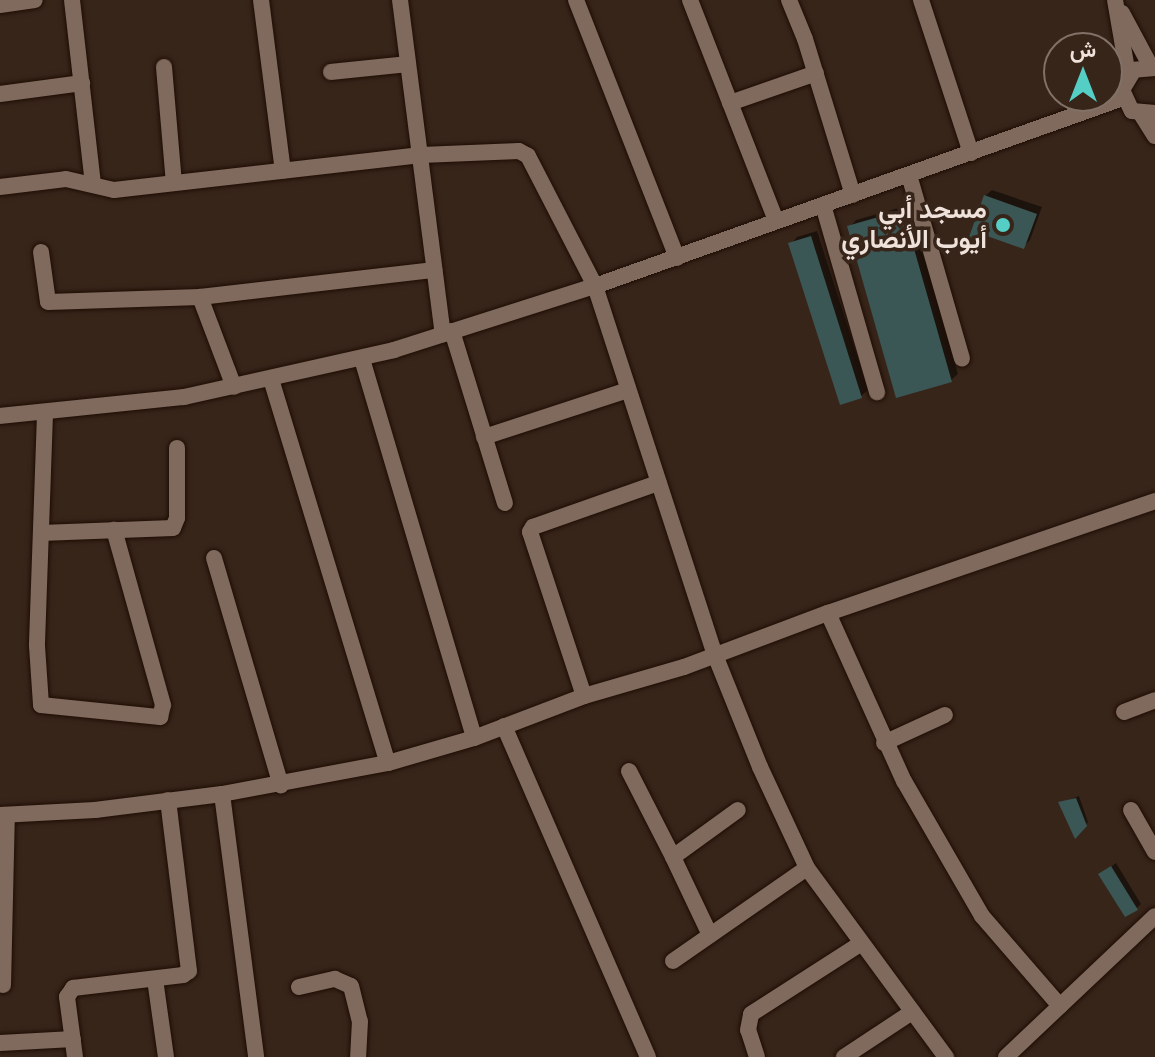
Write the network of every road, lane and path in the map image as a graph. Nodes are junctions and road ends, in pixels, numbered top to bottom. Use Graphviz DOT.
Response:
graph roads {
  1 [pos="35,0"];
  2 [pos="72,0"];
  3 [pos="261,0"];
  4 [pos="400,0"];
  5 [pos="576,0"];
  6 [pos="690,0"];
  7 [pos="789,0"];
  8 [pos="921,0"];
  9 [pos="1116,0"];
  10 [pos="0,5"];
  11 [pos="408,64"];
  12 [pos="164,67"];
  13 [pos="1153,67"];
  14 [pos="331,72"];
  15 [pos="816,73"];
  16 [pos="1128,75"];
  17 [pos="82,83"];
  18 [pos="0,94"];
  19 [pos="1123,98"];
  20 [pos="730,103"];
  21 [pos="1084,112"];
  22 [pos="1148,114"];
  23 [pos="1155,136"];
  24 [pos="971,153"];
  25 [pos="421,155"];
  26 [pos="283,171"];
  27 [pos="909,175"];
  28 [pos="174,183"];
  29 [pos="93,184"];
  30 [pos="0,187"];
  31 [pos="853,195"];
  32 [pos="823,205"];
  33 [pos="776,221"];
  34 [pos="41,252"];
  35 [pos="677,258"];
  36 [pos="434,270"];
  37 [pos="595,286"];
  38 [pos="200,297"];
  39 [pos="448,332"];
  40 [pos="362,359"];
  41 [pos="962,359"];
  42 [pos="271,379"];
  43 [pos="234,387"];
  44 [pos="628,390"];
  45 [pos="877,392"];
  46 [pos="45,414"];
  47 [pos="0,416"];
  48 [pos="484,437"];
  49 [pos="177,448"];
  50 [pos="658,483"];
  51 [pos="1155,501"];
  52 [pos="505,503"];
  53 [pos="114,530"];
  54 [pos="41,533"];
  55 [pos="214,558"];
  56 [pos="828,613"];
  57 [pos="715,655"];
  58 [pos="584,696"];
  59 [pos="1155,700"];
  60 [pos="1124,712"];
  61 [pos="945,715"];
  62 [pos="504,726"];
  63 [pos="474,738"];
  64 [pos="884,743"];
  65 [pos="388,763"];
  66 [pos="629,771"];
  67 [pos="281,785"];
  68 [pos="222,794"];
  69 [pos="168,800"];
  70 [pos="738,810"];
  71 [pos="1131,810"];
  72 [pos="3,815"];
  73 [pos="1155,852"];
  74 [pos="673,857"];
  75 [pos="807,868"];
  76 [pos="1155,916"];
  77 [pos="710,935"];
  78 [pos="860,944"];
  79 [pos="673,961"];
  80 [pos="155,979"];
  81 [pos="3,985"];
  82 [pos="299,987"];
  83 [pos="1060,1006"];
  84 [pos="912,1012"];
  85 [pos="73,1039"];
  86 [pos="0,1043"];
  87 [pos="75,1057"];
  88 [pos="166,1057"];
  89 [pos="256,1057"];
  90 [pos="358,1057"];
  91 [pos="648,1057"];
  92 [pos="757,1057"];
  93 [pos="844,1057"];
  94 [pos="946,1057"];
  95 [pos="1006,1057"];
  1 -- 10 [label="street"];
  2 -- 17 [label="street"];
  3 -- 26 [label="street"];
  4 -- 11 [label="street"];
  5 -- 35 [label="street"];
  6 -- 20 [label="street"];
  7 -- 15 [label="street"];
  8 -- 24 [label="street"];
  9 -- 13 [label="street"];
  9 -- 16 [label="street"];
  11 -- 14 [label="street"];
  11 -- 25 [label="street"];
  12 -- 28 [label="street"];
  13 -- 16 [label="street"];
  15 -- 20 [label="street"];
  15 -- 31 [label="street"];
  16 -- 19 [label="street"];
  17 -- 18 [label="street"];
  17 -- 29 [label="street"];
  19 -- 22 [label="street"];
  20 -- 33 [label="street"];
  21 -- 24 [label="street"];
  22 -- 23 [label="street"];
  24 -- 27 [label="street"];
  25 -- 26 [label="street"];
  25 -- 36 [label="street"];
  25 -- 37 [label="street"];
  26 -- 28 [label="street"];
  27 -- 31 [label="street"];
  27 -- 41 [label="street"];
  28 -- 29 [label="street"];
  29 -- 30 [label="street"];
  31 -- 32 [label="street"];
  32 -- 33 [label="street"];
  32 -- 45 [label="street"];
  33 -- 35 [label="street"];
  34 -- 38 [label="street"];
  35 -- 37 [label="street"];
  36 -- 38 [label="street"];
  36 -- 39 [label="street"];
  37 -- 39 [label="street"];
  37 -- 44 [label="street"];
  38 -- 43 [label="street"];
  39 -- 40 [label="street"];
  39 -- 48 [label="street"];
  40 -- 42 [label="street"];
  40 -- 63 [label="street"];
  42 -- 43 [label="street"];
  42 -- 65 [label="street"];
  43 -- 46 [label="street"];
  44 -- 48 [label="street"];
  44 -- 50 [label="street"];
  46 -- 47 [label="street"];
  46 -- 54 [label="street"];
  48 -- 52 [label="street"];
  49 -- 53 [label="street"];
  50 -- 57 [label="street"];
  50 -- 58 [label="street"];
  51 -- 56 [label="street"];
  53 -- 54 [label="street"];
  53 -- 54 [label="street"];
  55 -- 67 [label="street"];
  56 -- 57 [label="street"];
  56 -- 64 [label="street"];
  57 -- 58 [label="street"];
  57 -- 75 [label="street"];
  58 -- 62 [label="street"];
  59 -- 60 [label="street"];
  61 -- 64 [label="street"];
  62 -- 63 [label="street"];
  62 -- 91 [label="street"];
  63 -- 65 [label="street"];
  64 -- 83 [label="street"];
  65 -- 67 [label="street"];
  66 -- 74 [label="street"];
  67 -- 68 [label="street"];
  68 -- 69 [label="street"];
  68 -- 89 [label="street"];
  69 -- 72 [label="street"];
  69 -- 80 [label="street"];
  70 -- 74 [label="street"];
  71 -- 73 [label="street"];
  72 -- 81 [label="street"];
  74 -- 77 [label="street"];
  75 -- 77 [label="street"];
  75 -- 78 [label="street"];
  76 -- 83 [label="street"];
  77 -- 79 [label="street"];
  78 -- 84 [label="street"];
  78 -- 92 [label="street"];
  80 -- 85 [label="street"];
  80 -- 88 [label="street"];
  82 -- 90 [label="street"];
  83 -- 95 [label="street"];
  84 -- 93 [label="street"];
  84 -- 94 [label="street"];
  85 -- 86 [label="street"];
  85 -- 87 [label="street"];
}
